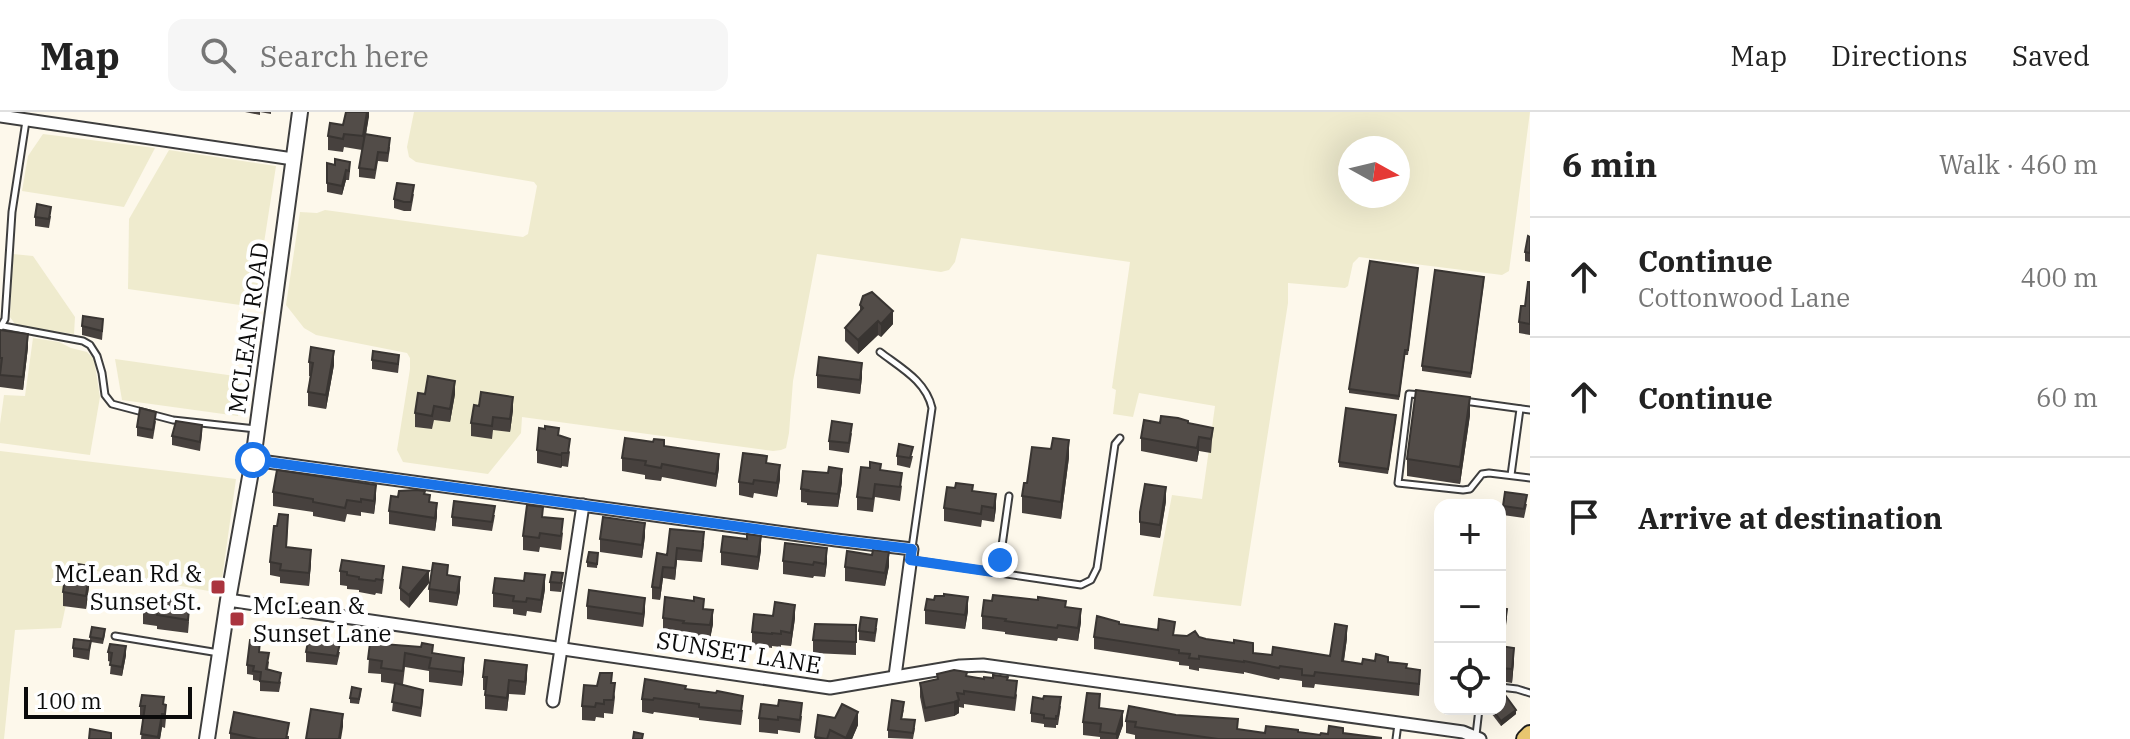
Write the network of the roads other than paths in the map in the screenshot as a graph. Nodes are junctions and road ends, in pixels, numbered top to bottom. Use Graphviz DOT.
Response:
graph roads {
  1 [pos="300,112"];
  2 [pos="0,116"];
  3 [pos="27,120"];
  4 [pos="293,159"];
  5 [pos="1,327"];
  6 [pos="880,352"];
  7 [pos="1423,396"];
  8 [pos="1451,399"];
  9 [pos="1520,409"];
  10 [pos="1530,410"];
  11 [pos="257,430"];
  12 [pos="1120,438"];
  13 [pos="253,460"];
  14 [pos="1511,475"];
  15 [pos="1530,478"];
  16 [pos="1009,496"];
  17 [pos="583,505"];
  18 [pos="911,554"];
  19 [pos="993,572"];
  20 [pos="228,600"];
  21 [pos="115,636"];
  22 [pos="561,647"];
  23 [pos="220,653"];
  24 [pos="895,676"];
  25 [pos="1506,688"];
  26 [pos="1530,693"];
  27 [pos="553,701"];
  28 [pos="1479,715"];
  29 [pos="1398,723"];
  30 [pos="1530,734"];
  31 [pos="1478,738"];
  32 [pos="207,739"];
  33 [pos="1396,739"];
  34 [pos="1525,739"];
  1 -- 4 [label="street, MCLEAN ROAD"];
  2 -- 3 [label="street"];
  3 -- 4 [label="street"];
  3 -- 5 [label="lane"];
  4 -- 11 [label="street, MCLEAN ROAD"];
  5 -- 11 [label="lane"];
  6 -- 18 [label="lane"];
  7 -- 14 [label="lane"];
  8 -- 9 [label="lane"];
  9 -- 10 [label="lane"];
  9 -- 14 [label="lane"];
  11 -- 13 [label="street, MCLEAN ROAD"];
  12 -- 19 [label="lane"];
  13 -- 17 [label="street"];
  13 -- 20 [label="street, MCLEAN ROAD"];
  14 -- 15 [label="lane"];
  16 -- 19 [label="lane"];
  17 -- 18 [label="street"];
  17 -- 22 [label="street"];
  18 -- 19 [label="lane"];
  18 -- 24 [label="street"];
  20 -- 22 [label="street, SUNSET LANE"];
  20 -- 23 [label="street, MCLEAN ROAD"];
  21 -- 23 [label="lane"];
  22 -- 24 [label="street, SUNSET LANE"];
  22 -- 27 [label="street"];
  23 -- 32 [label="street, MCLEAN ROAD"];
  24 -- 29 [label="street, SUNSET LANE"];
  25 -- 26 [label="lane"];
  28 -- 31 [label="lane"];
  29 -- 31 [label="street, SUNSET LANE"];
  29 -- 33 [label="lane"];
  30 -- 34 [label="main road"];
}
